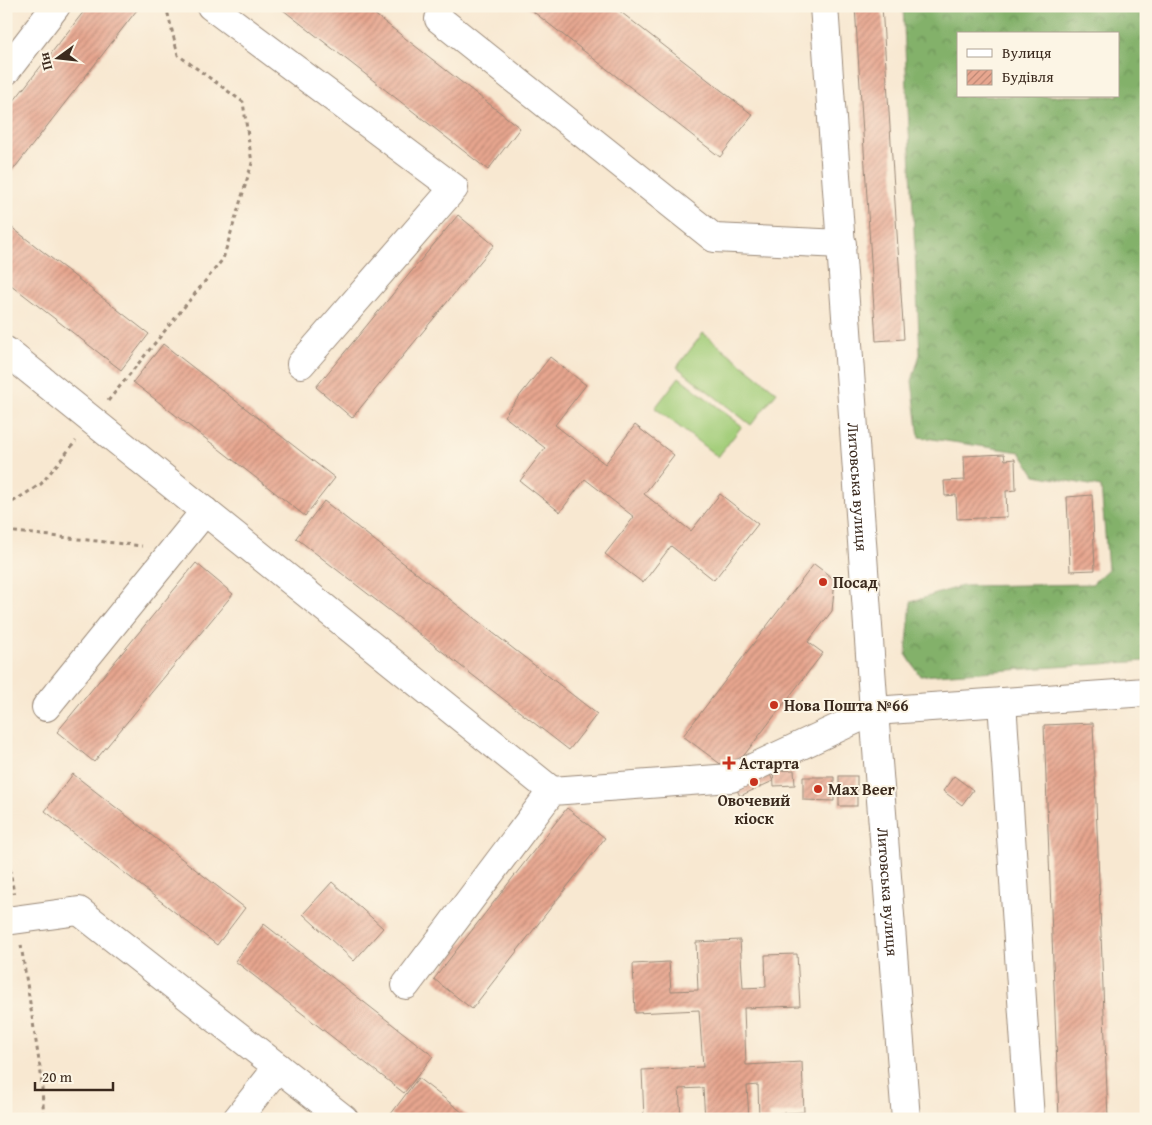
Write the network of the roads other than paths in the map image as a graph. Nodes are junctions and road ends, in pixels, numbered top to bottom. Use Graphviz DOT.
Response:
graph roads {
  1 [pos="56,6"];
  2 [pos="211,6"];
  3 [pos="824,6"];
  4 [pos="439,19"];
  5 [pos="6,71"];
  6 [pos="842,244"];
  7 [pos="6,351"];
  8 [pos="301,364"];
  9 [pos="205,511"];
  10 [pos="1146,692"];
  11 [pos="1002,702"];
  12 [pos="46,707"];
  13 [pos="874,711"];
  14 [pos="552,790"];
  15 [pos="12,920"];
  16 [pos="406,985"];
  17 [pos="278,1067"];
  18 [pos="237,1119"];
  19 [pos="344,1119"];
  20 [pos="906,1119"];
  21 [pos="1030,1119"];
  1 -- 5 [label="street"];
  2 -- 8 [label="street"];
  3 -- 6 [label="street, Литовська вулиця"];
  4 -- 6 [label="street"];
  6 -- 13 [label="street, Литовська вулиця"];
  7 -- 9 [label="street"];
  9 -- 12 [label="street"];
  9 -- 14 [label="street"];
  10 -- 11 [label="street"];
  11 -- 13 [label="street"];
  11 -- 21 [label="street"];
  13 -- 14 [label="street"];
  13 -- 20 [label="street, Литовська вулиця"];
  14 -- 16 [label="street"];
  15 -- 17 [label="street"];
  17 -- 18 [label="street"];
  17 -- 19 [label="street"];
}
